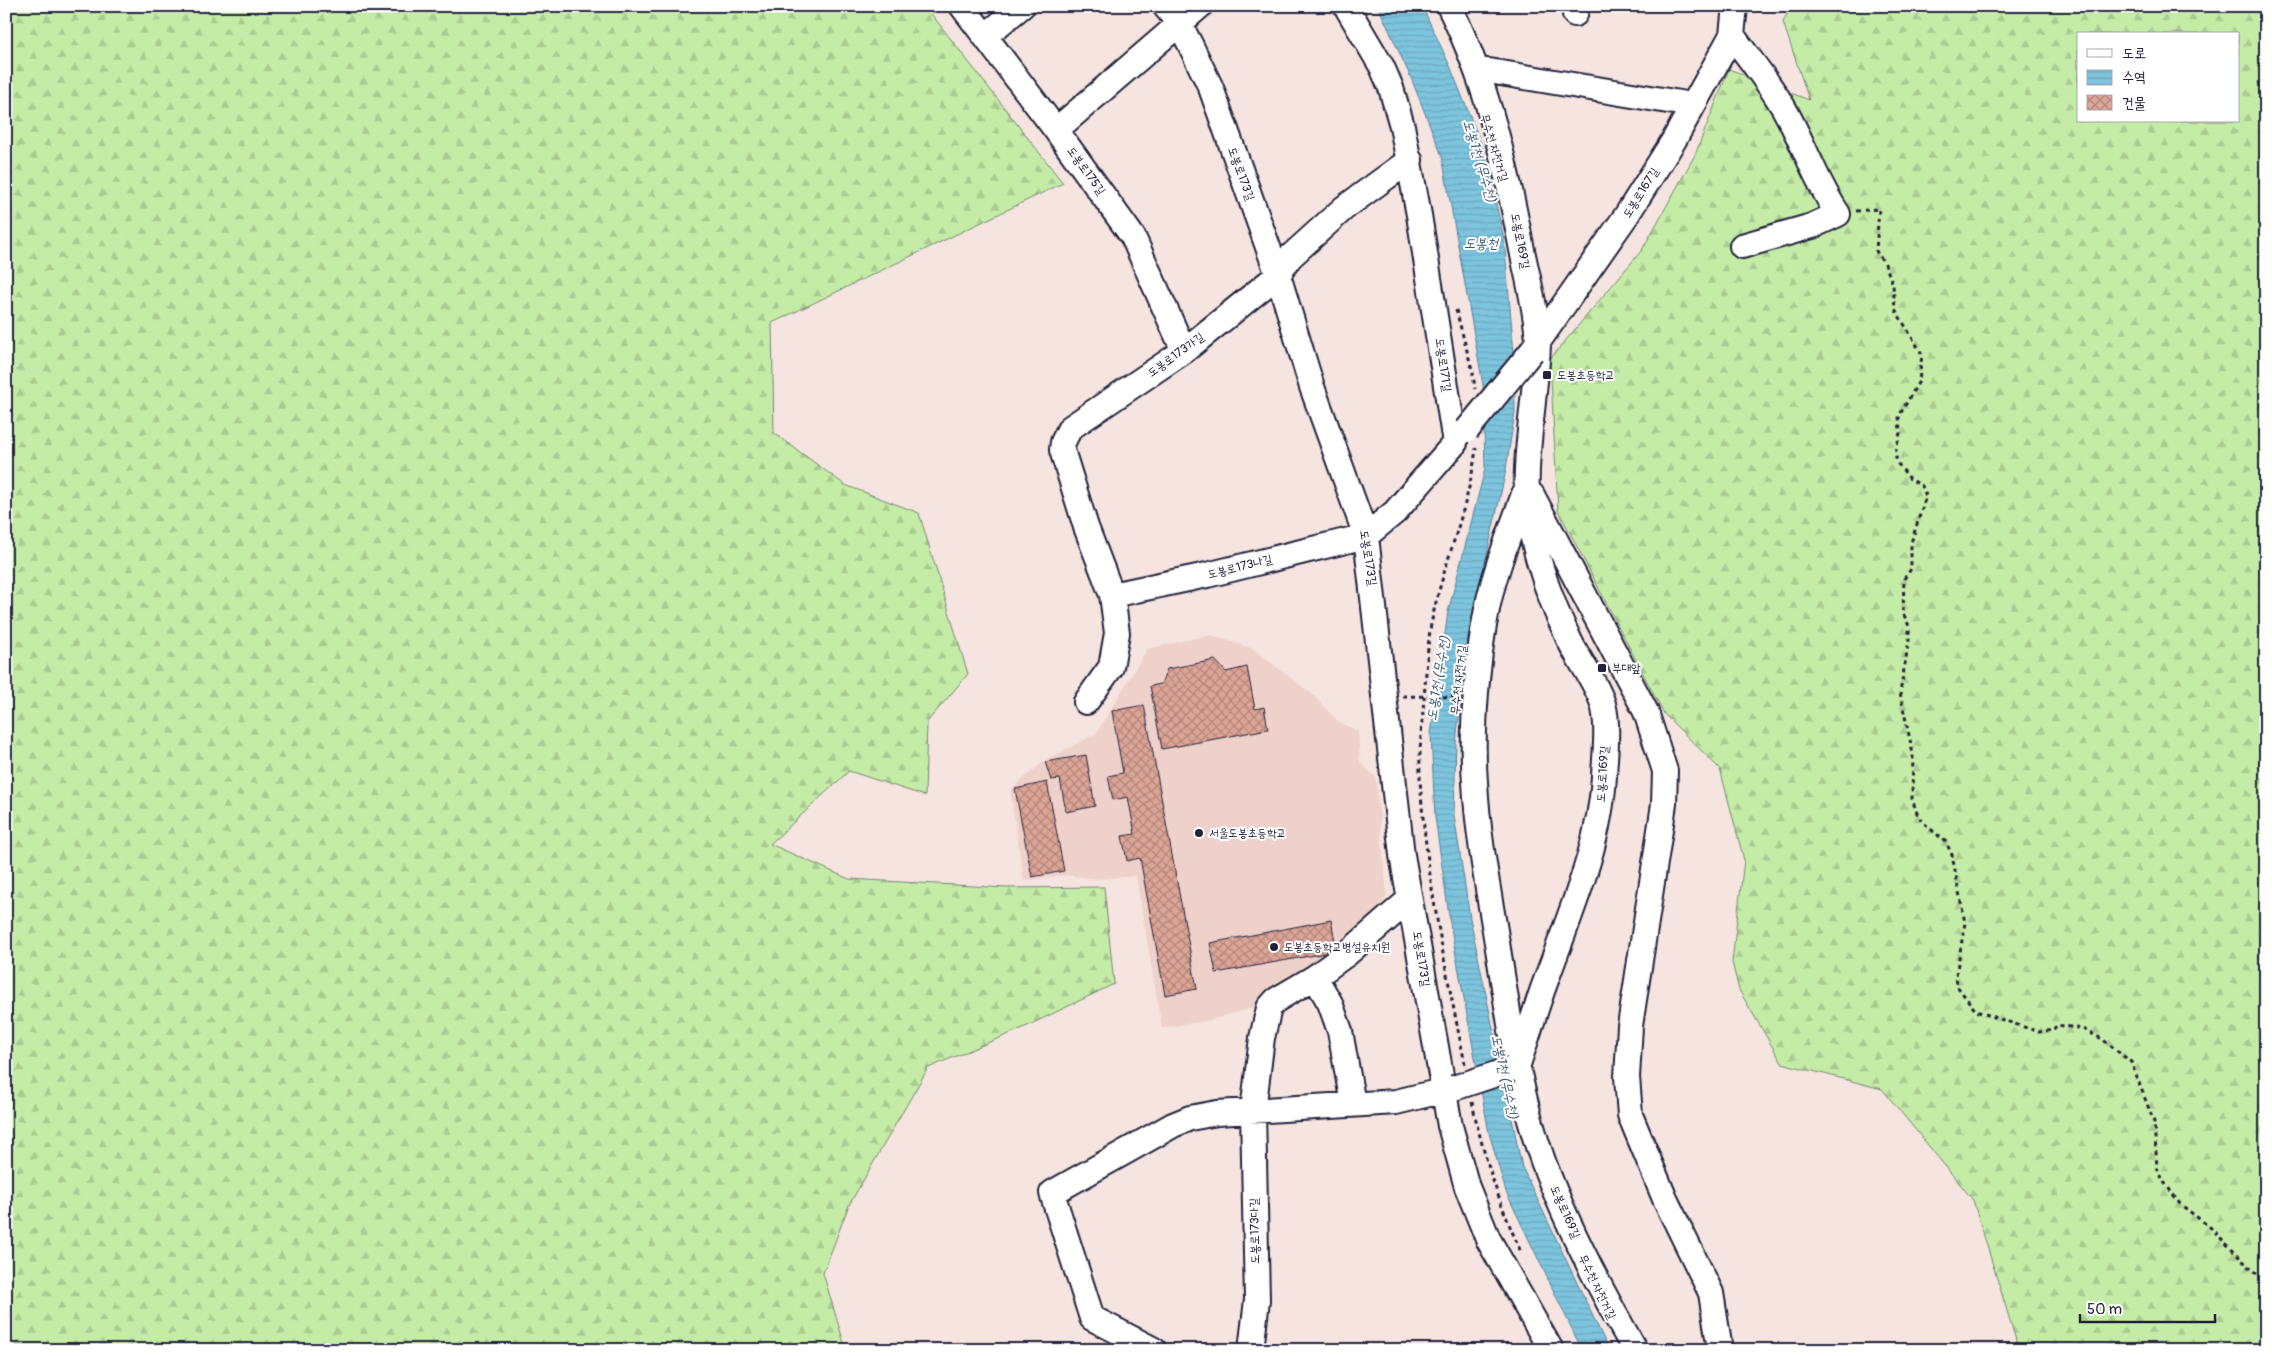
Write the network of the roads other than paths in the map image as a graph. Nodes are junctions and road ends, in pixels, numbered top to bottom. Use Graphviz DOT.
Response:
graph roads {
  1 [pos="962,6"];
  2 [pos="1022,6"];
  3 [pos="1200,6"];
  4 [pos="1346,6"];
  5 [pos="1450,6"];
  6 [pos="1735,6"];
  7 [pos="1172,15"];
  8 [pos="1732,35"];
  9 [pos="985,36"];
  10 [pos="1477,69"];
  11 [pos="1692,105"];
  12 [pos="1056,130"];
  13 [pos="1410,160"];
  14 [pos="1742,246"];
  15 [pos="1278,275"];
  16 [pos="1535,347"];
  17 [pos="1184,351"];
  18 [pos="1461,437"];
  19 [pos="1527,484"];
  20 [pos="1366,536"];
  21 [pos="1112,595"];
  22 [pos="1086,702"];
  23 [pos="1410,899"];
  24 [pos="1316,976"];
  25 [pos="1514,1068"];
  26 [pos="1449,1090"];
  27 [pos="1353,1104"];
  28 [pos="1253,1111"];
  29 [pos="1154,1350"];
  30 [pos="1251,1350"];
  31 [pos="1551,1350"];
  32 [pos="1635,1350"];
  33 [pos="1720,1350"];
  1 -- 9 [label="street, 도봉로175길"];
  2 -- 9 [label="street"];
  3 -- 7 [label="street"];
  4 -- 13 [label="street, 도봉로171길"];
  5 -- 10 [label="street, 도봉로169길"];
  6 -- 8 [label="street, 도봉로167길"];
  7 -- 12 [label="street"];
  7 -- 15 [label="street, 도봉로173길"];
  8 -- 11 [label="street, 도봉로167길"];
  8 -- 14 [label="street"];
  9 -- 12 [label="street, 도봉로175길"];
  10 -- 11 [label="street"];
  10 -- 16 [label="street, 도봉로169길"];
  11 -- 16 [label="street, 도봉로167길"];
  12 -- 17 [label="street, 도봉로175길"];
  13 -- 15 [label="street"];
  13 -- 18 [label="street, 도봉로171길"];
  15 -- 17 [label="street, 도봉로173가길"];
  15 -- 20 [label="street, 도봉로173길"];
  16 -- 18 [label="street, 도봉로167길, bridge"];
  16 -- 19 [label="street, 도봉로169길"];
  17 -- 21 [label="street, 도봉로173가길"];
  18 -- 20 [label="street"];
  19 -- 25 [label="street, 도봉로169길"];
  19 -- 25 [label="street, 도봉로169길"];
  19 -- 33 [label="street"];
  20 -- 21 [label="street, 도봉로173나길"];
  20 -- 23 [label="street, 도봉로173길"];
  21 -- 22 [label="street"];
  23 -- 24 [label="street, 도봉로173다길"];
  23 -- 26 [label="street, 도봉로173길"];
  24 -- 27 [label="street"];
  24 -- 28 [label="street, 도봉로173다길"];
  25 -- 26 [label="street, bridge"];
  25 -- 32 [label="street, 도봉로169길"];
  26 -- 27 [label="street"];
  26 -- 31 [label="street, 도봉로173길"];
  27 -- 28 [label="street"];
  28 -- 29 [label="street"];
  28 -- 30 [label="street, 도봉로173다길"];
}
